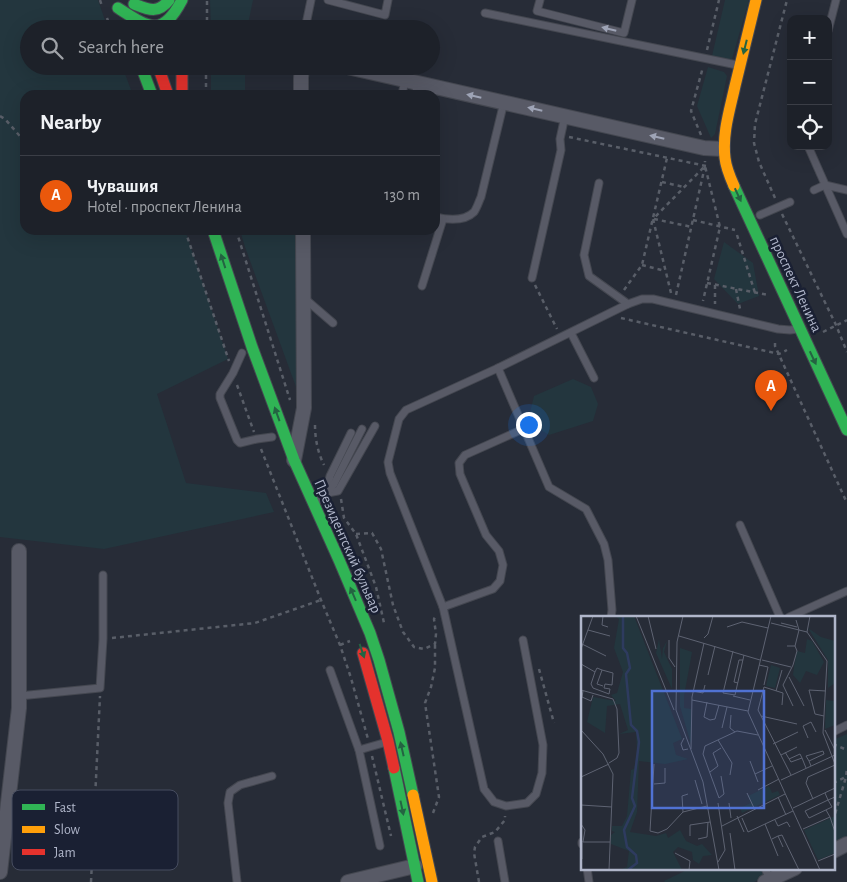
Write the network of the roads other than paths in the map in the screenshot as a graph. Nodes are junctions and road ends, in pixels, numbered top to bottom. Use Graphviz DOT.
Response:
graph roads {
  1 [pos="170,0"];
  2 [pos="182,0"];
  3 [pos="310,0"];
  4 [pos="328,0"];
  5 [pos="388,0"];
  6 [pos="540,0"];
  7 [pos="632,0"];
  8 [pos="756,0"];
  9 [pos="836,0"];
  10 [pos="133,2"];
  11 [pos="117,4"];
  12 [pos="485,12"];
  13 [pos="832,16"];
  14 [pos="123,20"];
  15 [pos="135,20"];
  16 [pos="140,20"];
  17 [pos="175,20"];
  18 [pos="176,20"];
  19 [pos="307,20"];
  20 [pos="740,66"];
  21 [pos="144,75"];
  22 [pos="162,75"];
  23 [pos="171,75"];
  24 [pos="182,75"];
  25 [pos="301,75"];
  26 [pos="374,75"];
  27 [pos="413,86"];
  28 [pos="150,90"];
  29 [pos="168,90"];
  30 [pos="170,90"];
  31 [pos="182,90"];
  32 [pos="301,90"];
  33 [pos="436,90"];
  34 [pos="440,91"];
  35 [pos="504,102"];
  36 [pos="565,116"];
  37 [pos="723,149"];
  38 [pos="810,150"];
  39 [pos="599,183"];
  40 [pos="825,185"];
  41 [pos="814,190"];
  42 [pos="847,190"];
  43 [pos="790,202"];
  44 [pos="760,215"];
  45 [pos="440,218"];
  46 [pos="443,219"];
  47 [pos="440,229"];
  48 [pos="847,234"];
  49 [pos="215,235"];
  50 [pos="303,235"];
  51 [pos="438,235"];
  52 [pos="532,278"];
  53 [pos="422,286"];
  54 [pos="304,298"];
  55 [pos="628,304"];
  56 [pos="333,323"];
  57 [pos="805,327"];
  58 [pos="571,333"];
  59 [pos="240,349"];
  60 [pos="498,368"];
  61 [pos="248,372"];
  62 [pos="594,378"];
  63 [pos="375,426"];
  64 [pos="362,429"];
  65 [pos="524,429"];
  66 [pos="847,430"];
  67 [pos="351,433"];
  68 [pos="272,437"];
  69 [pos="294,460"];
  70 [pos="327,493"];
  71 [pos="314,504"];
  72 [pos="740,525"];
  73 [pos="19,551"];
  74 [pos="104,576"];
  75 [pos="847,591"];
  76 [pos="443,607"];
  77 [pos="611,616"];
  78 [pos="780,616"];
  79 [pos="791,616"];
  80 [pos="523,640"];
  81 [pos="361,647"];
  82 [pos="330,670"];
  83 [pos="19,696"];
  84 [pos="847,725"];
  85 [pos="834,732"];
  86 [pos="388,742"];
  87 [pos="358,750"];
  88 [pos="272,776"];
  89 [pos="498,841"];
  90 [pos="847,844"];
  91 [pos="380,846"];
  92 [pos="834,850"];
  93 [pos="415,866"];
  94 [pos="789,870"];
  95 [pos="0,872"];
  96 [pos="767,877"];
  97 [pos="238,882"];
  98 [pos="348,882"];
  99 [pos="418,882"];
  100 [pos="432,882"];
  101 [pos="505,882"];
  1 -- 10 [label="main road"];
  1 -- 17 [label="main road"];
  2 -- 18 [label="main road"];
  3 -- 19 [label="lane"];
  4 -- 5 [label="lane"];
  7 -- 6 [label="lane, one-way"];
  8 -- 20 [label="main road, проспект Ленина, one-way"];
  9 -- 13 [label="lane"];
  10 -- 16 [label="main road"];
  11 -- 14 [label="main road"];
  11 -- 15 [label="main road"];
  12 -- 20 [label="lane"];
  20 -- 37 [label="main road, проспект Ленина"];
  21 -- 28 [label="main road"];
  22 -- 29 [label="main road"];
  23 -- 30 [label="main road"];
  24 -- 31 [label="main road"];
  25 -- 32 [label="street"];
  26 -- 27 [label="street"];
  33 -- 27 [label="street, one-way"];
  35 -- 34 [label="street, one-way"];
  36 -- 35 [label="street, one-way"];
  35 -- 46 [label="lane"];
  37 -- 36 [label="street, one-way"];
  36 -- 52 [label="lane"];
  37 -- 57 [label="main road, проспект Ленина, one-way"];
  38 -- 40 [label="lane"];
  39 -- 55 [label="lane"];
  40 -- 41 [label="lane"];
  40 -- 42 [label="lane"];
  40 -- 48 [label="lane"];
  43 -- 44 [label="lane"];
  45 -- 46 [label="lane"];
  46 -- 47 [label="lane"];
  69 -- 49 [label="main road, Президентский бульвар, one-way"];
  50 -- 54 [label="street"];
  51 -- 53 [label="lane"];
  54 -- 56 [label="lane"];
  54 -- 69 [label="street"];
  55 -- 57 [label="lane"];
  55 -- 58 [label="lane"];
  57 -- 66 [label="main road, проспект Ленина, one-way"];
  58 -- 60 [label="lane"];
  58 -- 62 [label="lane"];
  59 -- 61 [label="main road"];
  59 -- 68 [label="lane"];
  60 -- 65 [label="lane"];
  60 -- 76 [label="lane"];
  63 -- 70 [label="lane"];
  64 -- 70 [label="lane"];
  65 -- 76 [label="lane"];
  65 -- 77 [label="lane"];
  67 -- 70 [label="lane"];
  69 -- 71 [label="main road, Президентский бульвар"];
  70 -- 71 [label="lane"];
  100 -- 71 [label="main road, Президентский бульвар, one-way"];
  72 -- 78 [label="lane"];
  73 -- 83 [label="street"];
  74 -- 83 [label="lane"];
  75 -- 79 [label="lane"];
  76 -- 80 [label="lane"];
  81 -- 86 [label="main road, one-way"];
  82 -- 87 [label="lane"];
  83 -- 95 [label="street"];
  84 -- 85 [label="lane"];
  86 -- 87 [label="lane"];
  86 -- 93 [label="main road, one-way"];
  87 -- 91 [label="lane"];
  88 -- 97 [label="lane"];
  89 -- 101 [label="lane"];
  90 -- 92 [label="street"];
  93 -- 98 [label="street"];
  93 -- 99 [label="main road"];
  94 -- 96 [label="street"];
}
